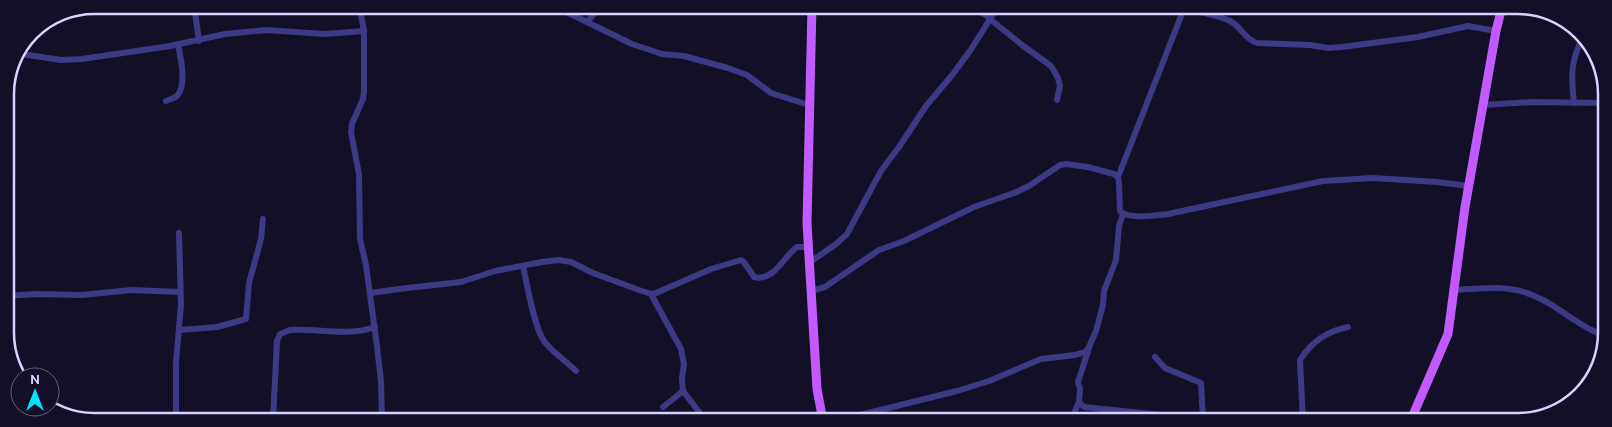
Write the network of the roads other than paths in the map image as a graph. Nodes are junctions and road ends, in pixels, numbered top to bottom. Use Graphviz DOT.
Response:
graph roads {
  1 [pos="195,14"];
  2 [pos="361,14"];
  3 [pos="572,14"];
  4 [pos="594,14"];
  5 [pos="812,14"];
  6 [pos="984,14"];
  7 [pos="993,14"];
  8 [pos="1181,14"];
  9 [pos="1207,14"];
  10 [pos="1500,14"];
  11 [pos="990,18"];
  12 [pos="588,21"];
  13 [pos="364,31"];
  14 [pos="1496,31"];
  15 [pos="199,41"];
  16 [pos="1580,43"];
  17 [pos="178,45"];
  18 [pos="24,55"];
  19 [pos="1057,100"];
  20 [pos="166,101"];
  21 [pos="1574,103"];
  22 [pos="1598,103"];
  23 [pos="809,105"];
  24 [pos="1483,106"];
  25 [pos="1118,177"];
  26 [pos="1469,186"];
  27 [pos="1123,214"];
  28 [pos="263,219"];
  29 [pos="179,233"];
  30 [pos="808,247"];
  31 [pos="808,263"];
  32 [pos="524,266"];
  33 [pos="1454,290"];
  34 [pos="810,291"];
  35 [pos="180,292"];
  36 [pos="370,294"];
  37 [pos="651,294"];
  38 [pos="14,295"];
  39 [pos="375,327"];
  40 [pos="1348,327"];
  41 [pos="180,330"];
  42 [pos="1598,333"];
  43 [pos="1089,347"];
  44 [pos="1067,356"];
  45 [pos="1155,357"];
  46 [pos="1084,363"];
  47 [pos="576,371"];
  48 [pos="683,391"];
  49 [pos="1079,402"];
  50 [pos="663,407"];
  51 [pos="176,413"];
  52 [pos="273,413"];
  53 [pos="382,413"];
  54 [pos="700,413"];
  55 [pos="822,413"];
  56 [pos="868,413"];
  57 [pos="1075,413"];
  58 [pos="1148,413"];
  59 [pos="1202,413"];
  60 [pos="1303,413"];
  61 [pos="1414,413"];
  1 -- 15 [label="street"];
  2 -- 13 [label="street"];
  3 -- 12 [label="street"];
  4 -- 12 [label="street"];
  5 -- 23 [label="main road"];
  6 -- 11 [label="street"];
  7 -- 11 [label="street"];
  8 -- 25 [label="street"];
  9 -- 14 [label="street"];
  10 -- 14 [label="main road"];
  11 -- 19 [label="street"];
  11 -- 31 [label="street"];
  12 -- 23 [label="street"];
  13 -- 15 [label="street"];
  13 -- 36 [label="street"];
  14 -- 24 [label="main road"];
  15 -- 17 [label="street"];
  16 -- 21 [label="street"];
  17 -- 18 [label="street"];
  17 -- 20 [label="street"];
  21 -- 22 [label="street"];
  21 -- 24 [label="street"];
  23 -- 30 [label="main road"];
  24 -- 26 [label="main road"];
  25 -- 27 [label="street"];
  25 -- 34 [label="street"];
  26 -- 27 [label="street"];
  26 -- 33 [label="main road"];
  27 -- 43 [label="street"];
  28 -- 41 [label="street"];
  29 -- 35 [label="street"];
  30 -- 31 [label="main road"];
  30 -- 37 [label="street"];
  31 -- 34 [label="main road"];
  32 -- 36 [label="street"];
  32 -- 37 [label="street"];
  32 -- 47 [label="street"];
  33 -- 42 [label="street"];
  33 -- 61 [label="main road"];
  34 -- 55 [label="main road"];
  35 -- 38 [label="street"];
  35 -- 41 [label="street"];
  36 -- 39 [label="street"];
  37 -- 48 [label="street"];
  39 -- 52 [label="street"];
  39 -- 53 [label="street"];
  40 -- 60 [label="street"];
  41 -- 51 [label="street"];
  43 -- 44 [label="street"];
  43 -- 46 [label="street"];
  44 -- 46 [label="street"];
  44 -- 56 [label="street"];
  45 -- 59 [label="street"];
  46 -- 49 [label="street"];
  48 -- 50 [label="street"];
  48 -- 54 [label="street"];
  49 -- 57 [label="street"];
  49 -- 58 [label="street"];
}
